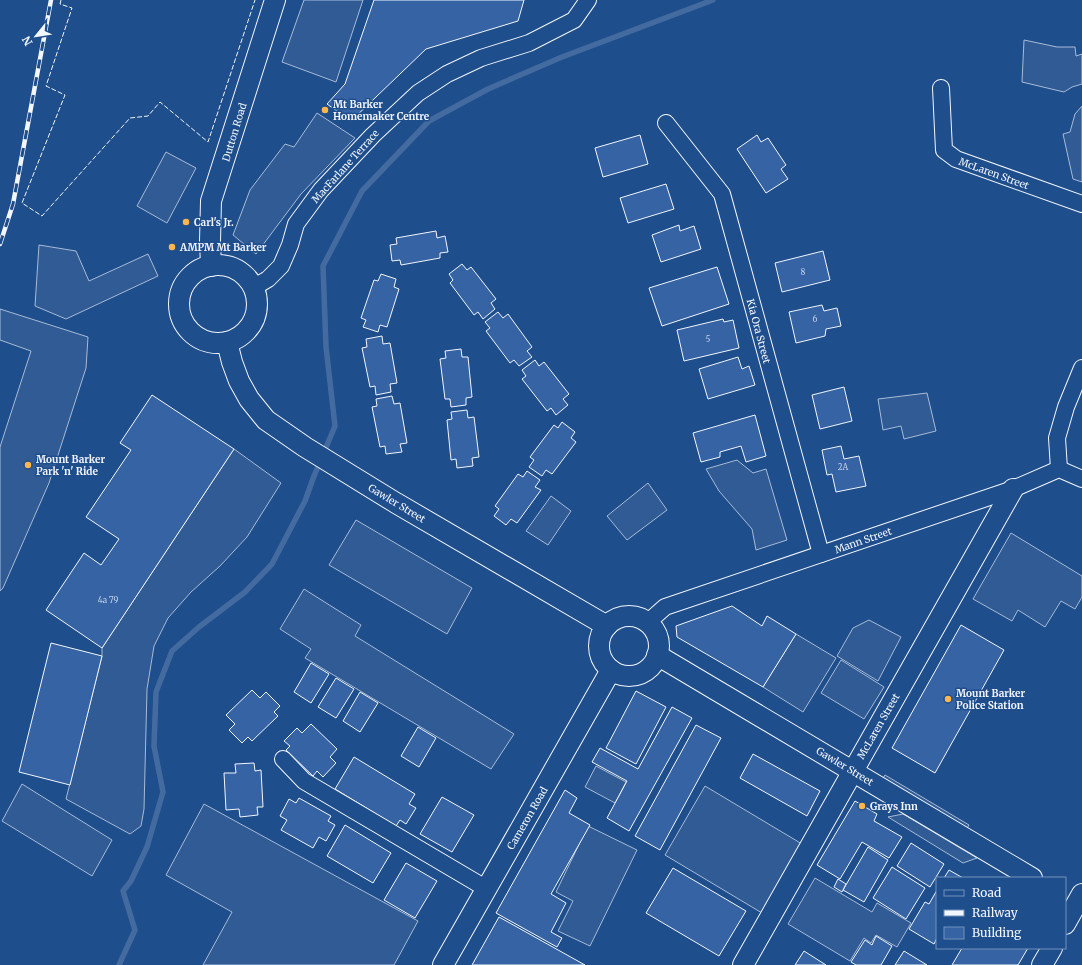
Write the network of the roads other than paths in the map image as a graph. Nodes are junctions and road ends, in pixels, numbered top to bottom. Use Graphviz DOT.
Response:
graph roads {
  1 [pos="275,0"];
  2 [pos="588,0"];
  3 [pos="940,88"];
  4 [pos="666,124"];
  5 [pos="1082,204"];
  6 [pos="210,266"];
  7 [pos="253,288"];
  8 [pos="227,342"];
  9 [pos="1082,368"];
  10 [pos="1059,469"];
  11 [pos="1082,479"];
  12 [pos="1013,489"];
  13 [pos="820,554"];
  14 [pos="647,623"];
  15 [pos="607,626"];
  16 [pos="657,655"];
  17 [pos="611,670"];
  18 [pos="283,759"];
  19 [pos="852,770"];
  20 [pos="1030,877"];
  21 [pos="487,889"];
  22 [pos="1076,901"];
  23 [pos="1066,922"];
  24 [pos="1051,949"];
  25 [pos="443,965"];
  26 [pos="743,965"];
  27 [pos="1042,965"];
  1 -- 6 [label="street, Dutton Road"];
  2 -- 7 [label="street, MacFarlane Terrace"];
  3 -- 5 [label="street, McLaren Street"];
  4 -- 13 [label="street, Kia Ora Street"];
  6 -- 7 [label="street"];
  6 -- 8 [label="street"];
  7 -- 8 [label="street"];
  8 -- 15 [label="street, Gawler Street"];
  9 -- 10 [label="street"];
  10 -- 11 [label="street"];
  10 -- 12 [label="street, Mann Street"];
  12 -- 13 [label="street, Mann Street"];
  12 -- 19 [label="street, McLaren Street"];
  13 -- 14 [label="street, Mann Street"];
  14 -- 15 [label="street"];
  14 -- 16 [label="street"];
  15 -- 17 [label="street"];
  16 -- 17 [label="street"];
  16 -- 19 [label="street, Gawler Street"];
  17 -- 21 [label="street, Cameron Road"];
  18 -- 21 [label="street"];
  19 -- 20 [label="street, Gawler Street"];
  19 -- 26 [label="street, McLaren Street"];
  21 -- 25 [label="street, Cameron Road"];
  22 -- 23 [label="street"];
  24 -- 27 [label="street"];
}
